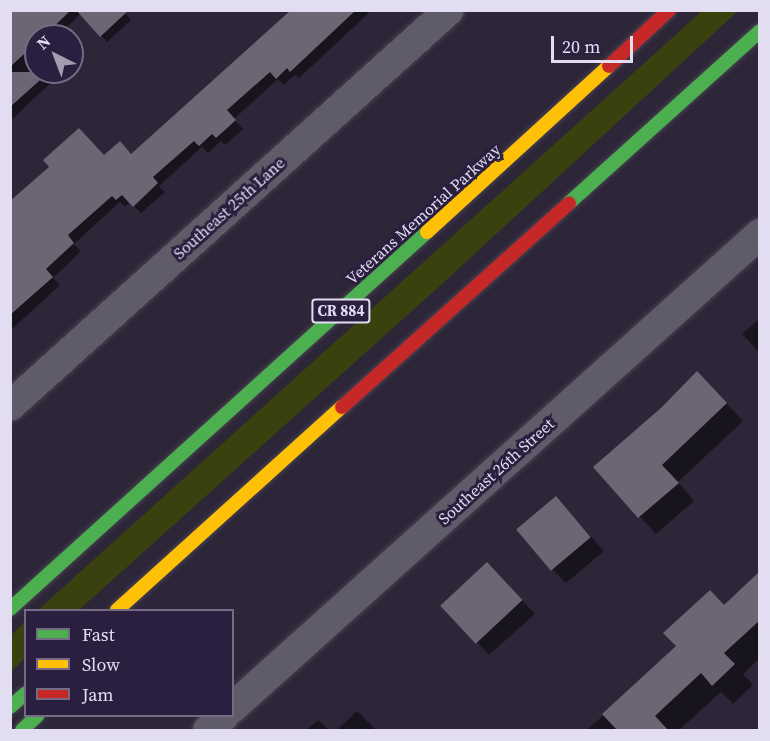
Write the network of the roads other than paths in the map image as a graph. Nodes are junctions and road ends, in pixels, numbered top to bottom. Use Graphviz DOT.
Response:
graph roads {
  1 [pos="449,10"];
  2 [pos="669,10"];
  3 [pos="759,31"];
  4 [pos="759,234"];
  5 [pos="10,406"];
  6 [pos="220,518"];
  7 [pos="10,609"];
  8 [pos="118,609"];
  9 [pos="136,609"];
  10 [pos="24,695"];
  11 [pos="234,706"];
  12 [pos="10,707"];
  13 [pos="36,717"];
  14 [pos="223,717"];
  15 [pos="22,730"];
  16 [pos="208,730"];
  1 -- 5 [label="street, Southeast 25th Lane"];
  2 -- 7 [label="highway, Veterans Memorial Parkway / CR 884"];
  3 -- 6 [label="highway"];
  4 -- 11 [label="street, Southeast 26th Street"];
  6 -- 8 [label="highway"];
  6 -- 9 [label="highway"];
  10 -- 12 [label="highway"];
  13 -- 15 [label="highway"];
  14 -- 16 [label="street"];
}
